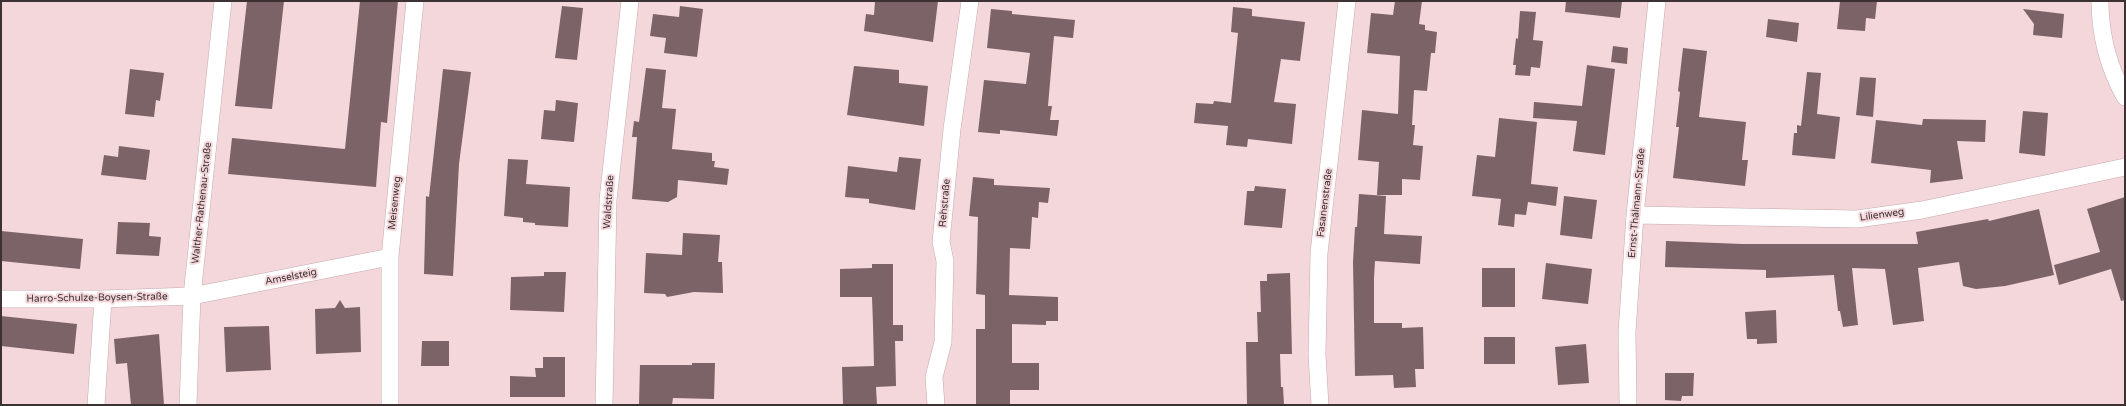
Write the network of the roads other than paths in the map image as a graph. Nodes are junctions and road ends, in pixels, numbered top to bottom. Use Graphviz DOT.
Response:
graph roads {
  1 [pos="223,1"];
  2 [pos="415,1"];
  3 [pos="630,1"];
  4 [pos="970,1"];
  5 [pos="1347,1"];
  6 [pos="1657,1"];
  7 [pos="2100,1"];
  8 [pos="2125,97"];
  9 [pos="2125,167"];
  10 [pos="1635,215"];
  11 [pos="390,257"];
  12 [pos="192,296"];
  13 [pos="1,299"];
  14 [pos="103,299"];
  15 [pos="96,405"];
  16 [pos="188,405"];
  17 [pos="390,405"];
  18 [pos="604,405"];
  19 [pos="936,405"];
  20 [pos="1320,405"];
  21 [pos="1628,405"];
  1 -- 12 [label="street, Walther-Rathenau-Straße"];
  2 -- 11 [label="street, Meisenweg"];
  3 -- 18 [label="street, Waldstraße"];
  4 -- 19 [label="street, Rehstraße"];
  5 -- 20 [label="street, Fasanenstraße"];
  6 -- 10 [label="street, Ernst-Thälmann-Straße"];
  7 -- 8 [label="street"];
  9 -- 10 [label="street, Lilienweg"];
  10 -- 21 [label="street, Ernst-Thälmann-Straße"];
  11 -- 12 [label="street, Amselsteig"];
  11 -- 17 [label="street, Meisenweg"];
  12 -- 14 [label="street, Harro-Schulze-Boysen-Straße"];
  12 -- 16 [label="street, Walther-Rathenau-Straße"];
  13 -- 14 [label="street, Harro-Schulze-Boysen-Straße"];
  14 -- 15 [label="street"];
}
